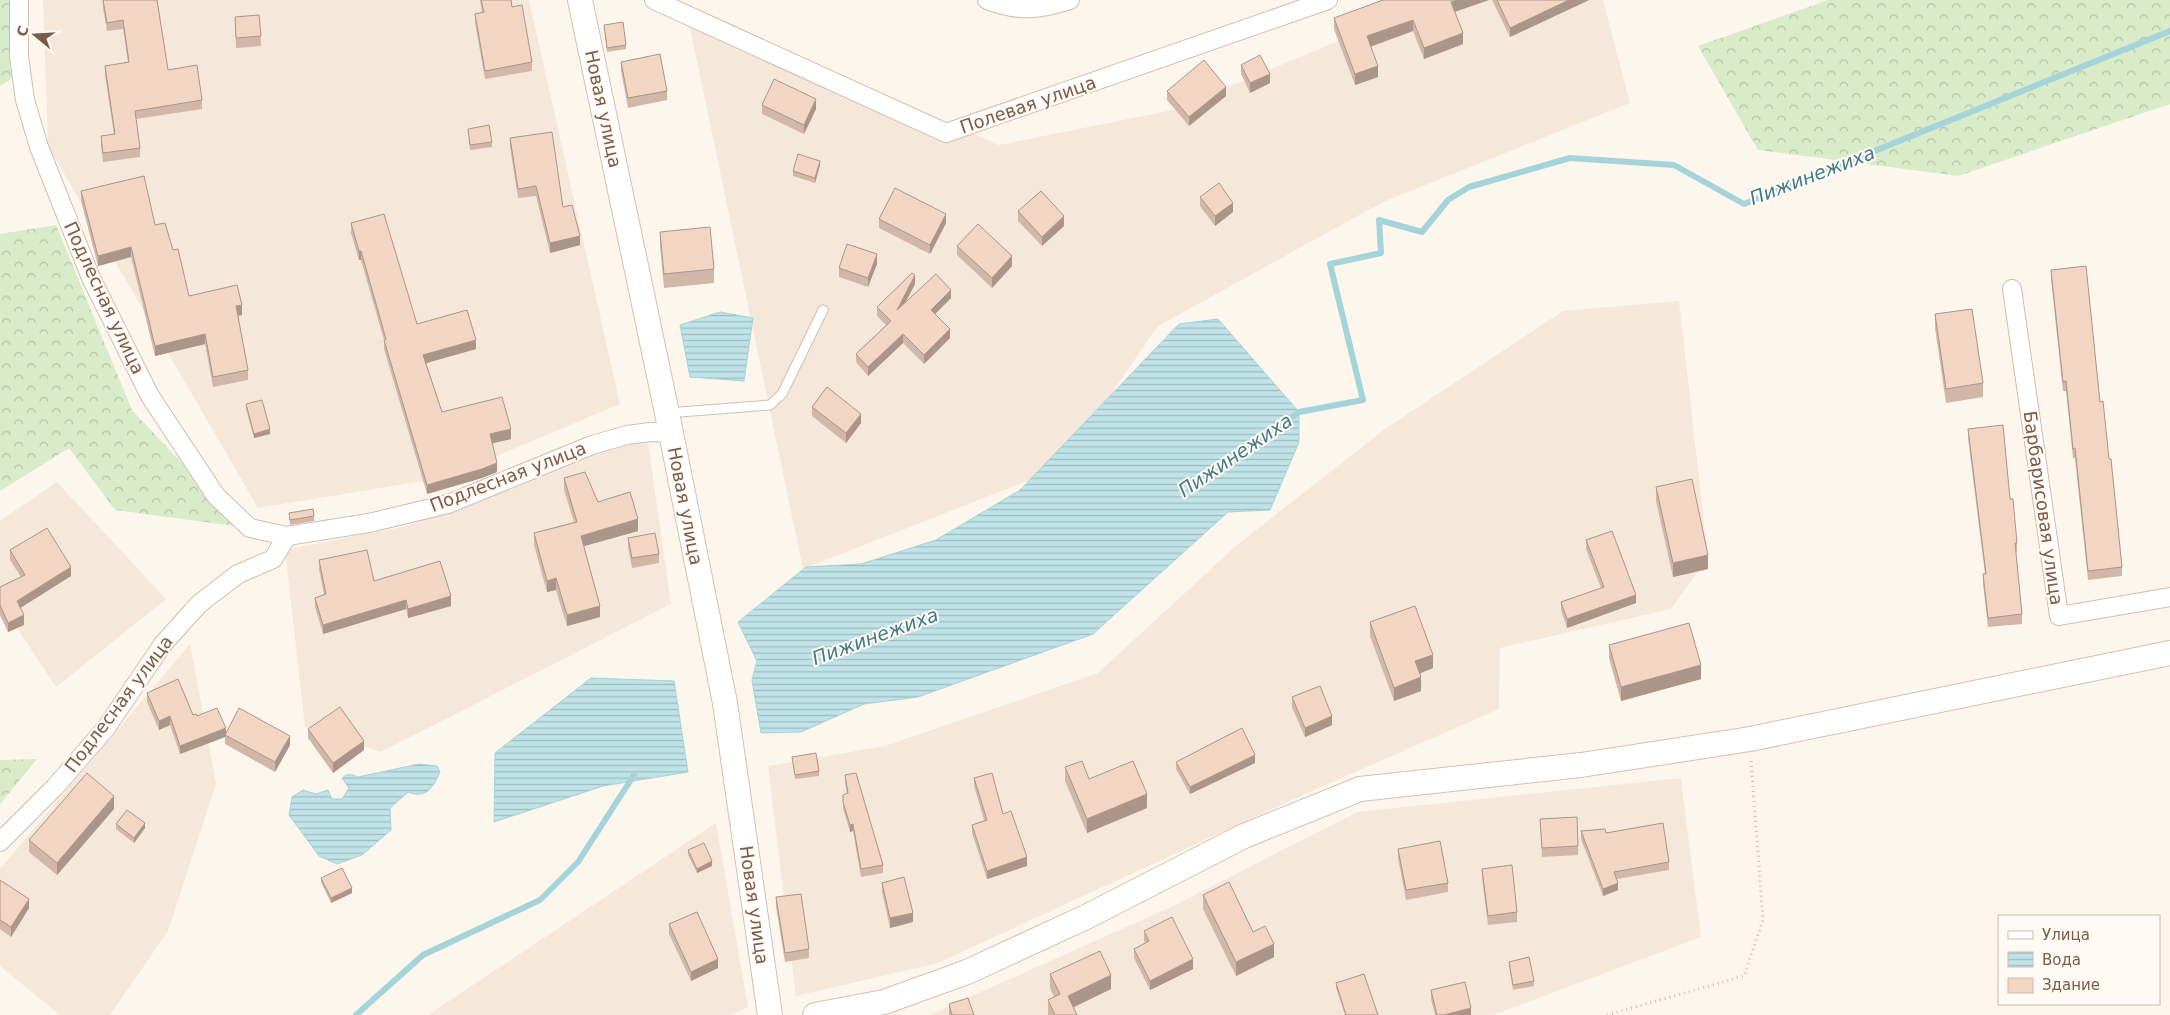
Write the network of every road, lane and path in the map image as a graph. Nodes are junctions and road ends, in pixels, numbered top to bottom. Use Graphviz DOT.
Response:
graph roads {
  1 [pos="19,0"];
  2 [pos="580,0"];
  3 [pos="654,0"];
  4 [pos="987,0"];
  5 [pos="1070,0"];
  6 [pos="1328,0"];
  7 [pos="1006,4"];
  8 [pos="2012,289"];
  9 [pos="823,310"];
  10 [pos="669,423"];
  11 [pos="287,536"];
  12 [pos="2170,597"];
  13 [pos="2170,653"];
  14 [pos="1750,739"];
  15 [pos="0,842"];
  16 [pos="770,1015"];
  17 [pos="815,1015"];
  18 [pos="1606,1015"];
  1 -- 11 [label="street, Подлесная улица"];
  2 -- 10 [label="street, Новая улица"];
  3 -- 6 [label="street, Полевая улица"];
  4 -- 7 [label="street"];
  5 -- 7 [label="street"];
  8 -- 12 [label="street, Барбарисовая улица"];
  9 -- 10 [label="lane"];
  10 -- 11 [label="street, Подлесная улица"];
  10 -- 16 [label="street, Новая улица"];
  11 -- 15 [label="street, Подлесная улица"];
  13 -- 14 [label="street"];
  14 -- 17 [label="street"];
  14 -- 18 [label="path"];
}
